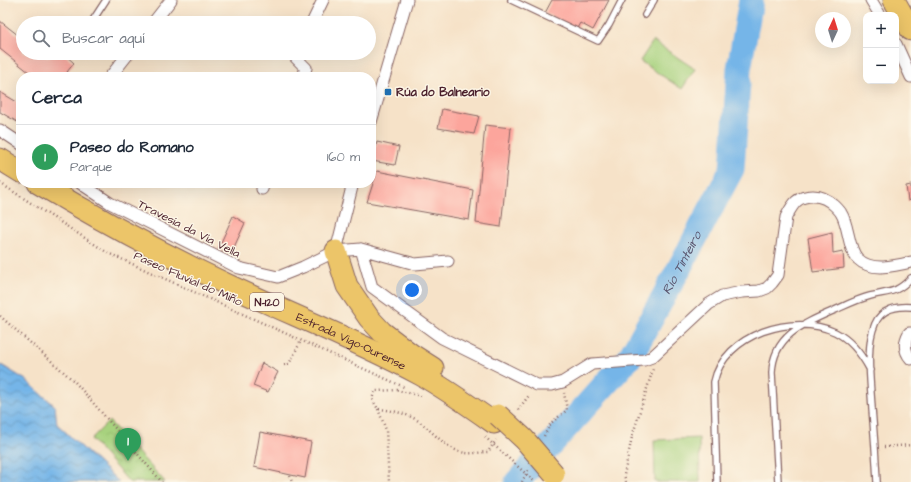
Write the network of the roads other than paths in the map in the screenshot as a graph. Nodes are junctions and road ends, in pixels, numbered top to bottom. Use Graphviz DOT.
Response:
graph roads {
  1 [pos="106,0"];
  2 [pos="171,0"];
  3 [pos="323,0"];
  4 [pos="407,0"];
  5 [pos="511,0"];
  6 [pos="622,0"];
  7 [pos="654,0"];
  8 [pos="871,0"];
  9 [pos="894,0"];
  10 [pos="878,12"];
  11 [pos="645,15"];
  12 [pos="96,16"];
  13 [pos="158,16"];
  14 [pos="315,16"];
  15 [pos="911,30"];
  16 [pos="898,48"];
  17 [pos="123,60"];
  18 [pos="298,60"];
  19 [pos="114,72"];
  20 [pos="305,72"];
  21 [pos="911,77"];
  22 [pos="376,105"];
  23 [pos="0,130"];
  24 [pos="16,141"];
  25 [pos="0,159"];
  26 [pos="16,169"];
  27 [pos="47,188"];
  28 [pos="88,188"];
  29 [pos="352,188"];
  30 [pos="361,249"];
  31 [pos="336,251"];
  32 [pos="448,261"];
  33 [pos="911,262"];
  34 [pos="911,278"];
  35 [pos="911,307"];
  36 [pos="803,325"];
  37 [pos="911,333"];
  38 [pos="911,359"];
  39 [pos="870,370"];
  40 [pos="498,426"];
  41 [pos="558,478"];
  42 [pos="717,482"];
  43 [pos="778,482"];
  44 [pos="877,482"];
  1 -- 12 [label="lane"];
  2 -- 13 [label="street"];
  3 -- 14 [label="street"];
  4 -- 22 [label="street"];
  5 -- 6 [label="lane"];
  7 -- 11 [label="lane"];
  8 -- 10 [label="street"];
  9 -- 15 [label="highway"];
  16 -- 21 [label="street"];
  17 -- 19 [label="street"];
  18 -- 20 [label="street"];
  23 -- 24 [label="street"];
  25 -- 26 [label="highway"];
  27 -- 40 [label="highway, Estrada Vigo-Ourense / N-120"];
  28 -- 31 [label="street, Travesía da Vía Vella"];
  29 -- 31 [label="street"];
  30 -- 31 [label="street"];
  30 -- 32 [label="street"];
  30 -- 33 [label="street"];
  31 -- 40 [label="highway"];
  34 -- 36 [label="lane"];
  35 -- 39 [label="lane"];
  36 -- 39 [label="lane"];
  36 -- 42 [label="lane"];
  36 -- 43 [label="lane"];
  37 -- 38 [label="street"];
  39 -- 44 [label="lane"];
  40 -- 41 [label="highway, Estrada Vigo-Ourense / N-120, bridge"];
}
